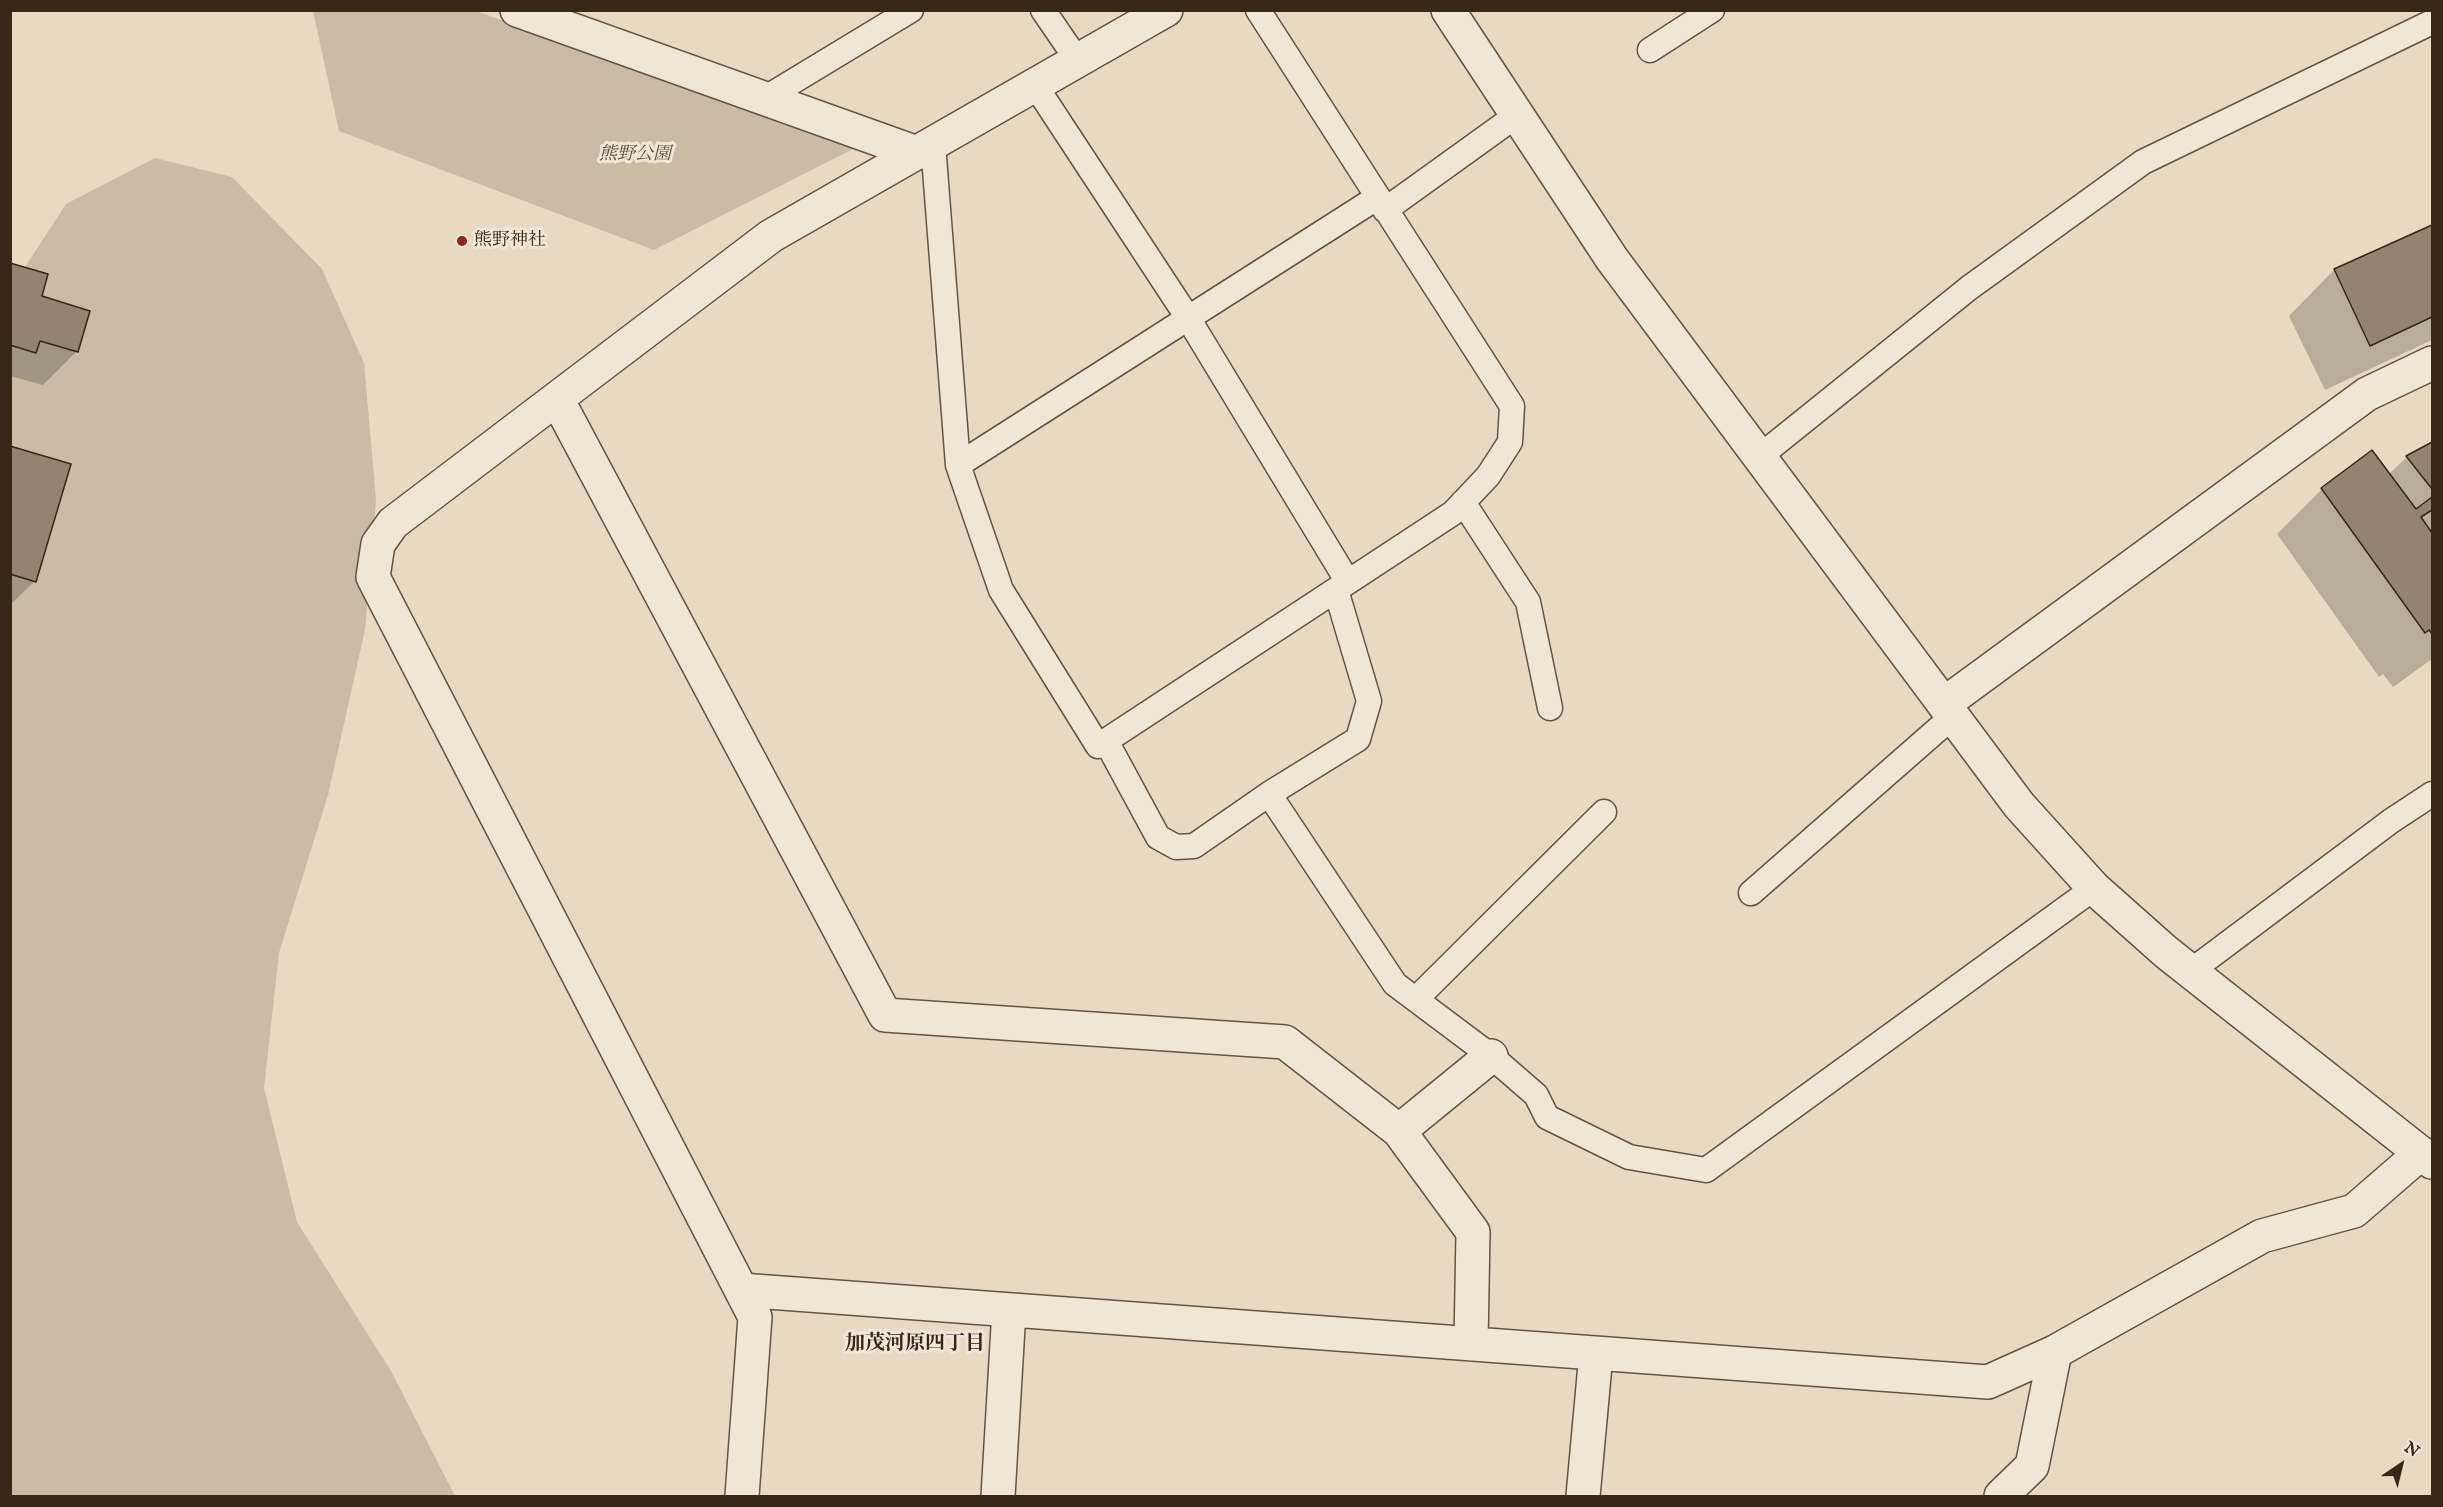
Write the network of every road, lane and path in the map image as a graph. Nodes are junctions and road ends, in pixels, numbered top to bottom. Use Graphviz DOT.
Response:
graph roads {
  1 [pos="517,10"];
  2 [pos="911,10"];
  3 [pos="1043,10"];
  4 [pos="1166,10"];
  5 [pos="1258,10"];
  6 [pos="1448,10"];
  7 [pos="1712,10"];
  8 [pos="2433,22"];
  9 [pos="1650,50"];
  10 [pos="1078,61"];
  11 [pos="1035,86"];
  12 [pos="764,99"];
  13 [pos="1517,115"];
  14 [pos="925,148"];
  15 [pos="1382,203"];
  16 [pos="1188,318"];
  17 [pos="2433,363"];
  18 [pos="557,399"];
  19 [pos="1759,457"];
  20 [pos="958,465"];
  21 [pos="1463,502"];
  22 [pos="1342,586"];
  23 [pos="1550,708"];
  24 [pos="1948,710"];
  25 [pos="1107,741"];
  26 [pos="1269,794"];
  27 [pos="2433,794"];
  28 [pos="1604,812"];
  29 [pos="2094,888"];
  30 [pos="1751,893"];
  31 [pos="2191,971"];
  32 [pos="1416,999"];
  33 [pos="1491,1056"];
  34 [pos="1399,1131"];
  35 [pos="2427,1157"];
  36 [pos="741,1290"];
  37 [pos="1009,1310"];
  38 [pos="1471,1344"];
  39 [pos="2055,1352"];
  40 [pos="1596,1354"];
  41 [pos="742,1497"];
  42 [pos="998,1497"];
  43 [pos="1583,1497"];
  44 [pos="2001,1497"];
  1 -- 12 [label="street"];
  2 -- 12 [label="lane"];
  3 -- 10 [label="lane"];
  4 -- 10 [label="street"];
  5 -- 15 [label="lane"];
  6 -- 13 [label="street"];
  7 -- 9 [label="lane"];
  8 -- 19 [label="lane"];
  10 -- 11 [label="street"];
  11 -- 14 [label="street"];
  11 -- 16 [label="lane"];
  12 -- 14 [label="street"];
  13 -- 15 [label="lane"];
  13 -- 19 [label="street"];
  14 -- 18 [label="street"];
  14 -- 20 [label="lane"];
  15 -- 16 [label="lane"];
  15 -- 21 [label="lane"];
  16 -- 20 [label="lane"];
  16 -- 22 [label="lane"];
  17 -- 24 [label="street"];
  18 -- 34 [label="street"];
  18 -- 36 [label="street"];
  19 -- 24 [label="street"];
  20 -- 25 [label="lane"];
  21 -- 22 [label="lane"];
  21 -- 23 [label="lane"];
  22 -- 25 [label="lane"];
  22 -- 26 [label="lane"];
  24 -- 29 [label="street"];
  24 -- 30 [label="lane"];
  25 -- 26 [label="lane"];
  26 -- 32 [label="lane"];
  27 -- 31 [label="lane"];
  28 -- 32 [label="lane"];
  29 -- 31 [label="street"];
  29 -- 33 [label="lane"];
  31 -- 35 [label="street"];
  32 -- 33 [label="lane"];
  33 -- 34 [label="street"];
  34 -- 38 [label="street"];
  35 -- 39 [label="street"];
  36 -- 37 [label="street"];
  36 -- 41 [label="street"];
  37 -- 38 [label="street"];
  37 -- 42 [label="street"];
  38 -- 40 [label="street"];
  39 -- 40 [label="street"];
  39 -- 44 [label="street"];
  40 -- 43 [label="street"];
}
